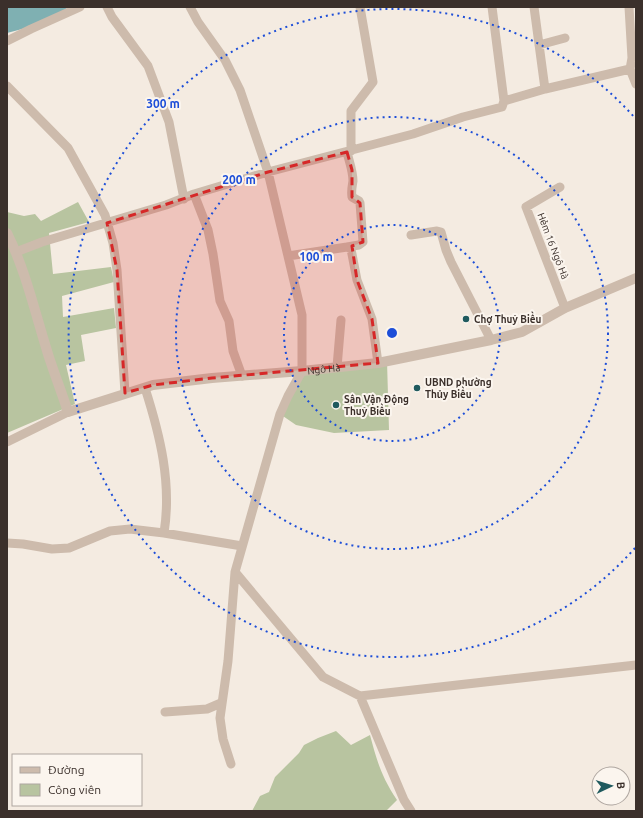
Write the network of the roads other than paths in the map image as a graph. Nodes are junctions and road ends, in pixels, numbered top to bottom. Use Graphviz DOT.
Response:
graph roads {
  1 [pos="80,7"];
  2 [pos="107,7"];
  3 [pos="190,7"];
  4 [pos="360,7"];
  5 [pos="492,7"];
  6 [pos="534,7"];
  7 [pos="629,7"];
  8 [pos="565,38"];
  9 [pos="7,41"];
  10 [pos="539,45"];
  11 [pos="634,57"];
  12 [pos="630,69"];
  13 [pos="636,84"];
  14 [pos="7,86"];
  15 [pos="545,89"];
  16 [pos="504,101"];
  17 [pos="349,151"];
  18 [pos="268,172"];
  19 [pos="560,187"];
  20 [pos="194,194"];
  21 [pos="184,199"];
  22 [pos="107,223"];
  23 [pos="7,233"];
  24 [pos="411,235"];
  25 [pos="347,248"];
  26 [pos="16,252"];
  27 [pos="288,256"];
  28 [pos="636,278"];
  29 [pos="565,308"];
  30 [pos="342,320"];
  31 [pos="491,340"];
  32 [pos="378,363"];
  33 [pos="337,367"];
  34 [pos="302,371"];
  35 [pos="242,376"];
  36 [pos="145,388"];
  37 [pos="125,393"];
  38 [pos="68,412"];
  39 [pos="7,442"];
  40 [pos="164,533"];
  41 [pos="7,543"];
  42 [pos="242,546"];
  43 [pos="235,572"];
  44 [pos="636,665"];
  45 [pos="360,696"];
  46 [pos="221,703"];
  47 [pos="165,712"];
  48 [pos="231,764"];
  49 [pos="411,811"];
  1 -- 9 [label="street"];
  2 -- 21 [label="street"];
  3 -- 18 [label="street"];
  4 -- 17 [label="street"];
  5 -- 16 [label="street"];
  6 -- 10 [label="street"];
  7 -- 11 [label="street"];
  8 -- 10 [label="street"];
  10 -- 15 [label="street"];
  11 -- 12 [label="street"];
  12 -- 13 [label="street"];
  12 -- 15 [label="street"];
  14 -- 22 [label="street"];
  15 -- 16 [label="street"];
  16 -- 17 [label="street"];
  17 -- 18 [label="street"];
  17 -- 25 [label="street"];
  18 -- 20 [label="street"];
  18 -- 27 [label="street"];
  19 -- 29 [label="street, Hẻm 16 Ngô Hà"];
  20 -- 21 [label="street"];
  20 -- 35 [label="street"];
  21 -- 22 [label="street"];
  22 -- 26 [label="street"];
  22 -- 37 [label="street"];
  23 -- 26 [label="street"];
  24 -- 31 [label="street"];
  25 -- 27 [label="street"];
  25 -- 32 [label="street"];
  26 -- 38 [label="street"];
  27 -- 34 [label="street"];
  28 -- 29 [label="street, Ngô Hà"];
  29 -- 31 [label="street, Ngô Hà"];
  30 -- 33 [label="street"];
  31 -- 32 [label="street, Ngô Hà"];
  32 -- 33 [label="street, Ngô Hà"];
  33 -- 34 [label="street, Ngô Hà"];
  34 -- 35 [label="street, Ngô Hà"];
  34 -- 42 [label="street"];
  35 -- 36 [label="street, Ngô Hà"];
  36 -- 37 [label="street, Ngô Hà"];
  36 -- 40 [label="street"];
  37 -- 38 [label="street, Ngô Hà"];
  38 -- 39 [label="street, Ngô Hà"];
  40 -- 41 [label="street"];
  40 -- 42 [label="street"];
  42 -- 43 [label="street"];
  43 -- 45 [label="street"];
  43 -- 46 [label="street"];
  44 -- 45 [label="street"];
  45 -- 49 [label="street"];
  46 -- 47 [label="street"];
  46 -- 48 [label="street"];
}
